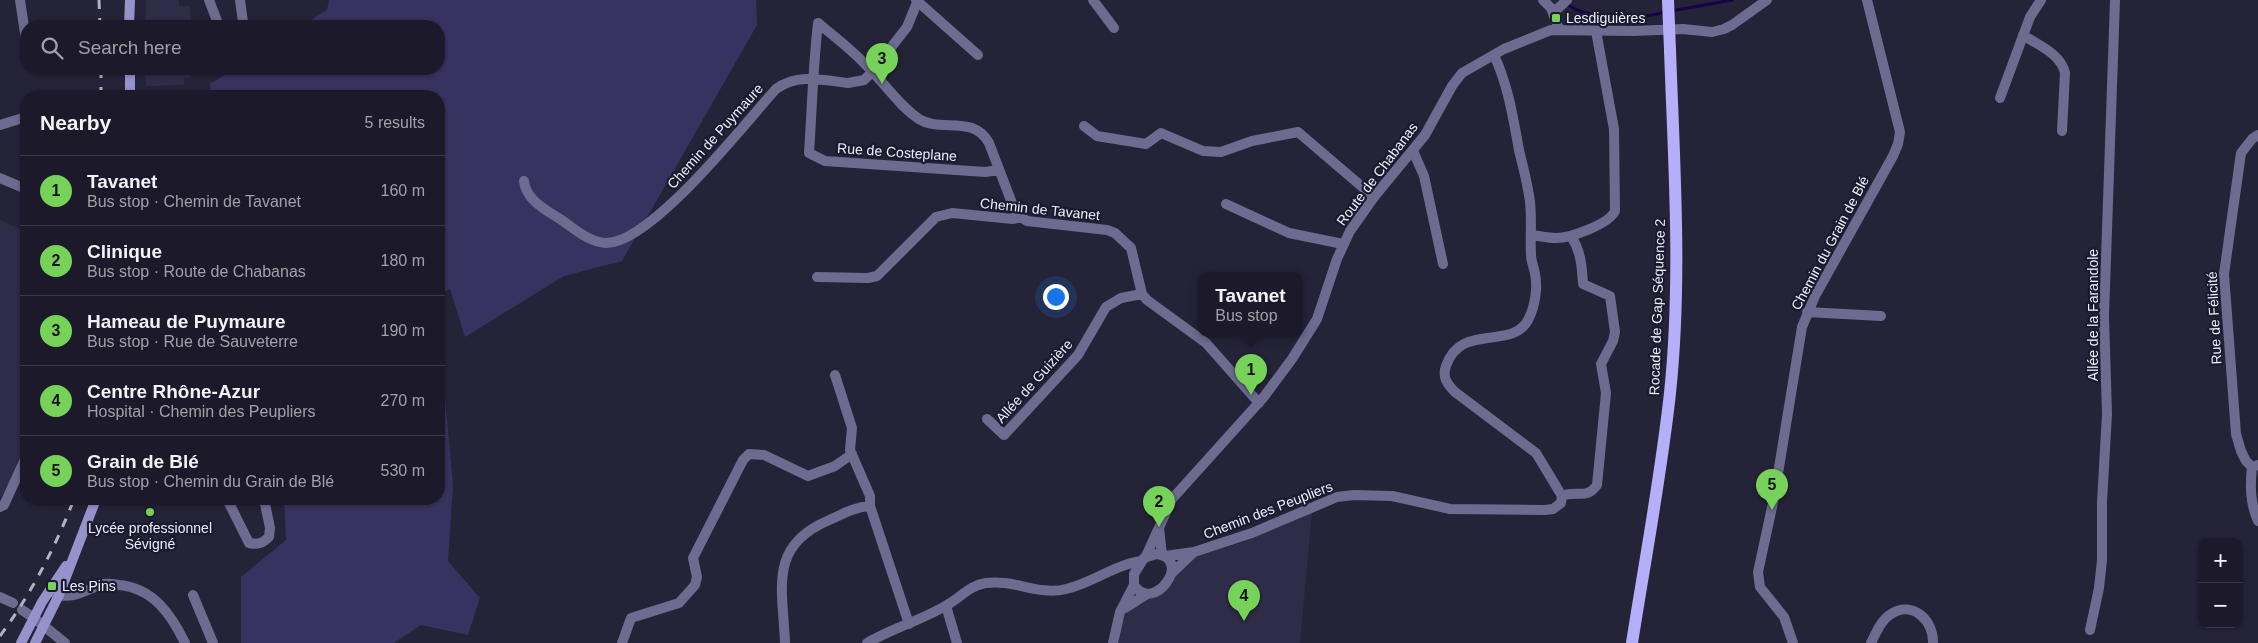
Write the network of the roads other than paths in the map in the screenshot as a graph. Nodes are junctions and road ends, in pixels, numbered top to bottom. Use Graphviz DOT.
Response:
graph roads {
  1 [pos="20,0"];
  2 [pos="130,0"];
  3 [pos="209,0"];
  4 [pos="240,0"];
  5 [pos="918,0"];
  6 [pos="1093,0"];
  7 [pos="1543,0"];
  8 [pos="1668,0"];
  9 [pos="1767,0"];
  10 [pos="1867,0"];
  11 [pos="2041,0"];
  12 [pos="2115,0"];
  13 [pos="1564,2"];
  14 [pos="1553,12"];
  15 [pos="23,20"];
  16 [pos="129,20"];
  17 [pos="217,20"];
  18 [pos="243,20"];
  19 [pos="1114,28"];
  20 [pos="1559,29"];
  21 [pos="1596,31"];
  22 [pos="2023,35"];
  23 [pos="978,55"];
  24 [pos="1494,55"];
  25 [pos="872,72"];
  26 [pos="130,75"];
  27 [pos="813,79"];
  28 [pos="130,90"];
  29 [pos="2000,98"];
  30 [pos="20,119"];
  31 [pos="0,125"];
  32 [pos="1084,126"];
  33 [pos="2062,131"];
  34 [pos="2258,135"];
  35 [pos="1413,151"];
  36 [pos="999,170"];
  37 [pos="0,178"];
  38 [pos="524,181"];
  39 [pos="20,186"];
  40 [pos="1374,197"];
  41 [pos="1226,204"];
  42 [pos="1021,217"];
  43 [pos="1532,235"];
  44 [pos="1571,236"];
  45 [pos="1343,244"];
  46 [pos="1442,264"];
  47 [pos="817,277"];
  48 [pos="1142,294"];
  49 [pos="1807,312"];
  50 [pos="1881,316"];
  51 [pos="835,375"];
  52 [pos="1259,402"];
  53 [pos="987,419"];
  54 [pos="852,454"];
  55 [pos="2255,466"];
  56 [pos="20,470"];
  57 [pos="1562,496"];
  58 [pos="94,505"];
  59 [pos="229,505"];
  60 [pos="265,505"];
  61 [pos="870,506"];
  62 [pos="0,507"];
  63 [pos="2258,521"];
  64 [pos="1159,527"];
  65 [pos="80,544"];
  66 [pos="1194,552"];
  67 [pos="1163,555"];
  68 [pos="1143,558"];
  69 [pos="1112,570"];
  70 [pos="1172,573"];
  71 [pos="1134,582"];
  72 [pos="54,592"];
  73 [pos="1147,594"];
  74 [pos="193,595"];
  75 [pos="0,597"];
  76 [pos="13,603"];
  77 [pos="946,606"];
  78 [pos="1120,612"];
  79 [pos="28,613"];
  80 [pos="909,624"];
  81 [pos="46,625"];
  82 [pos="2090,630"];
  83 [pos="21,643"];
  84 [pos="33,643"];
  85 [pos="66,643"];
  86 [pos="185,643"];
  87 [pos="213,643"];
  88 [pos="622,643"];
  89 [pos="785,643"];
  90 [pos="867,643"];
  91 [pos="957,643"];
  92 [pos="1113,643"];
  93 [pos="1632,643"];
  94 [pos="1793,643"];
  95 [pos="1871,643"];
  96 [pos="1933,643"];
  1 -- 15 [label="street"];
  2 -- 16 [label="main road"];
  3 -- 17 [label="street"];
  4 -- 18 [label="street"];
  5 -- 23 [label="street"];
  5 -- 25 [label="street, Chemin de Puymaure"];
  6 -- 19 [label="street"];
  7 -- 14 [label="street"];
  8 -- 93 [label="main road, Rocade de Gap Séquence 2, bridge"];
  9 -- 21 [label="street, Route de Chabanas"];
  10 -- 49 [label="street, Chemin du Grain de Blé"];
  11 -- 22 [label="street"];
  12 -- 82 [label="street, Allée de la Farandole"];
  13 -- 14 [label="street"];
  14 -- 20 [label="street"];
  20 -- 21 [label="street, Route de Chabanas"];
  20 -- 24 [label="street, Route de Chabanas"];
  21 -- 44 [label="street"];
  22 -- 29 [label="street"];
  22 -- 33 [label="street"];
  24 -- 35 [label="street, Route de Chabanas"];
  24 -- 43 [label="street"];
  25 -- 27 [label="street, Chemin de Puymaure"];
  25 -- 27 [label="street"];
  25 -- 36 [label="street"];
  26 -- 28 [label="main road"];
  27 -- 36 [label="street, Rue de Costeplane"];
  27 -- 38 [label="street, Chemin de Puymaure"];
  30 -- 31 [label="street"];
  32 -- 40 [label="street"];
  34 -- 55 [label="street, Rue de Félicité"];
  35 -- 40 [label="street, Route de Chabanas"];
  35 -- 46 [label="street"];
  36 -- 42 [label="street"];
  37 -- 39 [label="street"];
  40 -- 45 [label="street, Route de Chabanas"];
  41 -- 45 [label="street"];
  42 -- 47 [label="street, Chemin de Tavanet"];
  42 -- 48 [label="street, Chemin de Tavanet"];
  43 -- 44 [label="street"];
  43 -- 57 [label="street"];
  44 -- 57 [label="street"];
  45 -- 52 [label="street, Route de Chabanas"];
  48 -- 52 [label="street"];
  48 -- 53 [label="street, Allée de Guizière"];
  49 -- 50 [label="street"];
  49 -- 94 [label="street, Chemin du Grain de Blé"];
  51 -- 54 [label="street"];
  52 -- 64 [label="street, Route de Chabanas"];
  54 -- 61 [label="street"];
  54 -- 88 [label="street"];
  55 -- 63 [label="street"];
  56 -- 62 [label="street"];
  57 -- 66 [label="street, Chemin des Peupliers"];
  58 -- 65 [label="main road"];
  59 -- 60 [label="street"];
  61 -- 80 [label="street"];
  61 -- 89 [label="street"];
  64 -- 67 [label="street"];
  64 -- 68 [label="street, Route de Chabanas"];
  65 -- 72 [label="main road"];
  65 -- 72 [label="main road"];
  66 -- 67 [label="street, Chemin des Peupliers"];
  66 -- 70 [label="street, Chemin des Peupliers"];
  67 -- 68 [label="street"];
  67 -- 70 [label="street"];
  68 -- 69 [label="street"];
  68 -- 71 [label="street"];
  69 -- 71 [label="street"];
  69 -- 77 [label="street"];
  70 -- 73 [label="street"];
  71 -- 73 [label="street"];
  71 -- 78 [label="street"];
  72 -- 79 [label="main road"];
  72 -- 81 [label="main road"];
  72 -- 86 [label="street"];
  73 -- 78 [label="street"];
  74 -- 87 [label="street"];
  75 -- 76 [label="street"];
  77 -- 80 [label="street"];
  77 -- 91 [label="street"];
  78 -- 92 [label="street"];
  79 -- 81 [label="street"];
  79 -- 83 [label="main road"];
  79 -- 84 [label="street"];
  80 -- 90 [label="street"];
  81 -- 84 [label="main road"];
  81 -- 85 [label="street"];
  95 -- 96 [label="street"];
}
